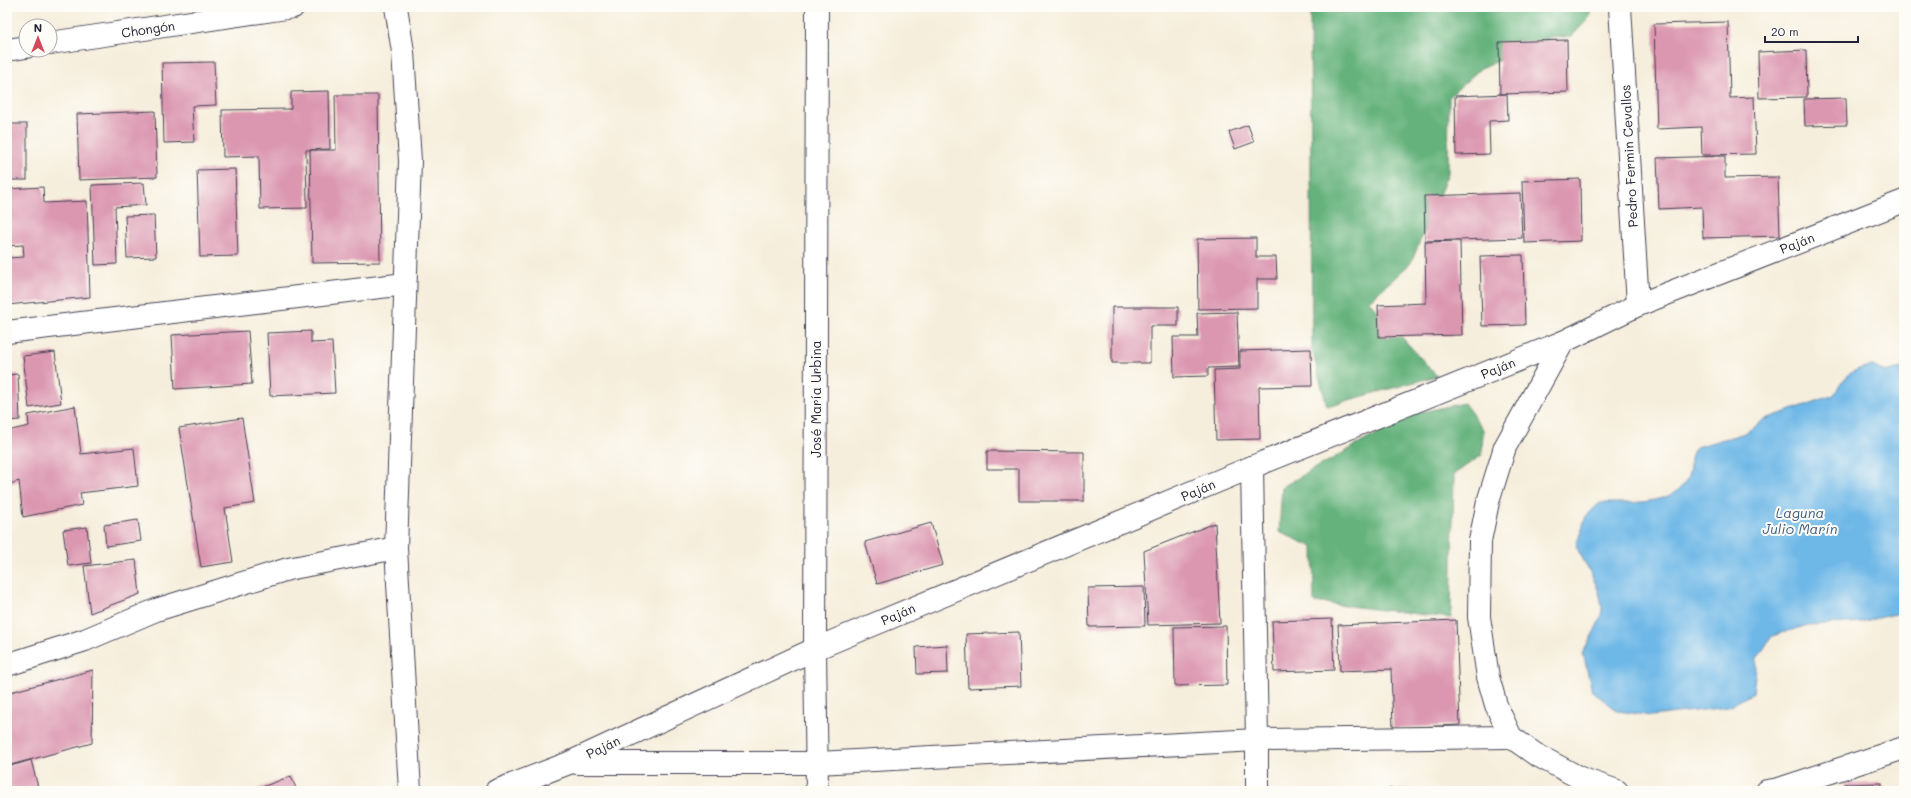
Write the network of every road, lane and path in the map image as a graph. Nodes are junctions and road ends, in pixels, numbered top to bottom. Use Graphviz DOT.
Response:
graph roads {
  1 [pos="293,7"];
  2 [pos="396,7"];
  3 [pos="817,7"];
  4 [pos="1620,7"];
  5 [pos="58,42"];
  6 [pos="18,48"];
  7 [pos="7,50"];
  8 [pos="1904,201"];
  9 [pos="405,284"];
  10 [pos="1638,306"];
  11 [pos="7,332"];
  12 [pos="1563,342"];
  13 [pos="1252,467"];
  14 [pos="396,548"];
  15 [pos="815,649"];
  16 [pos="7,665"];
  17 [pos="1511,737"];
  18 [pos="1257,740"];
  19 [pos="1904,748"];
  20 [pos="570,763"];
  21 [pos="817,763"];
  22 [pos="410,791"];
  23 [pos="496,791"];
  24 [pos="817,791"];
  25 [pos="1257,791"];
  26 [pos="1617,791"];
  27 [pos="1767,791"];
  1 -- 5 [label="street, Chongón"];
  2 -- 9 [label="street"];
  3 -- 15 [label="street, José María Urbina"];
  4 -- 10 [label="street, Pedro Fermin Cevallos"];
  6 -- 7 [label="street"];
  8 -- 10 [label="street, Paján"];
  9 -- 11 [label="street"];
  9 -- 14 [label="street"];
  10 -- 12 [label="street, Paján"];
  12 -- 13 [label="street, Paján"];
  12 -- 17 [label="street"];
  13 -- 15 [label="street, Paján"];
  13 -- 18 [label="street"];
  14 -- 16 [label="street"];
  14 -- 22 [label="street"];
  15 -- 20 [label="street, Paján"];
  15 -- 21 [label="street, José María Urbina"];
  17 -- 18 [label="street"];
  17 -- 26 [label="street"];
  18 -- 21 [label="street"];
  18 -- 25 [label="street"];
  19 -- 27 [label="street"];
  20 -- 21 [label="street"];
  20 -- 23 [label="street, Paján"];
  21 -- 24 [label="street, José María Urbina"];
}
